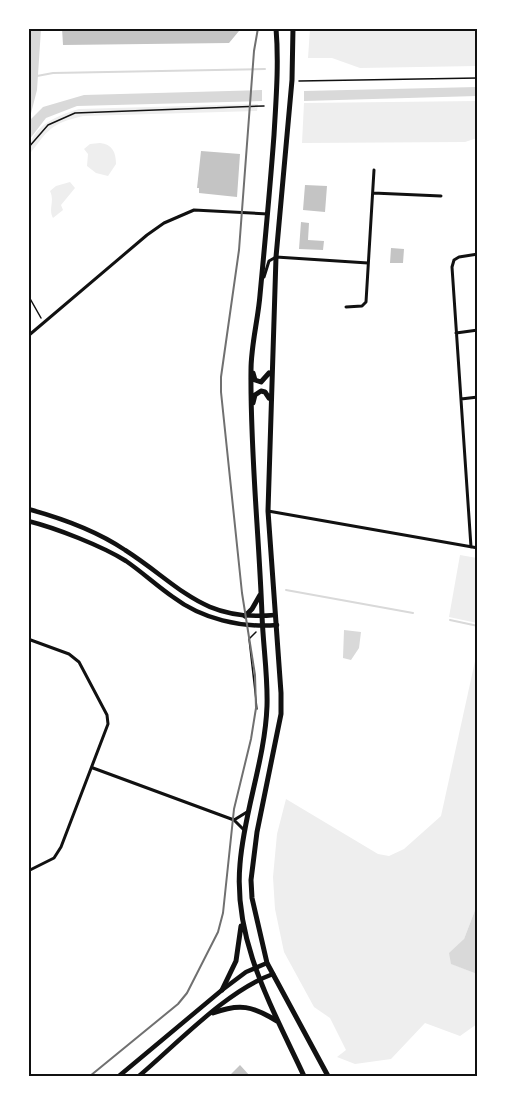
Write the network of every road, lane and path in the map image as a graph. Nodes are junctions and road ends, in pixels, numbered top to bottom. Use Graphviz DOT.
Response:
graph roads {
  1 [pos="276,28"];
  2 [pos="293,28"];
  3 [pos="477,78"];
  4 [pos="292,80"];
  5 [pos="264,106"];
  6 [pos="28,148"];
  7 [pos="374,170"];
  8 [pos="373,193"];
  9 [pos="441,196"];
  10 [pos="268,214"];
  11 [pos="477,254"];
  12 [pos="276,257"];
  13 [pos="368,263"];
  14 [pos="261,284"];
  15 [pos="28,295"];
  16 [pos="346,307"];
  17 [pos="41,319"];
  18 [pos="477,330"];
  19 [pos="456,333"];
  20 [pos="28,336"];
  21 [pos="251,366"];
  22 [pos="271,367"];
  23 [pos="477,397"];
  24 [pos="461,399"];
  25 [pos="270,400"];
  26 [pos="251,410"];
  27 [pos="28,509"];
  28 [pos="268,511"];
  29 [pos="28,521"];
  30 [pos="471,547"];
  31 [pos="477,548"];
  32 [pos="262,591"];
  33 [pos="275,615"];
  34 [pos="245,616"];
  35 [pos="262,616"];
  36 [pos="277,626"];
  37 [pos="263,627"];
  38 [pos="28,639"];
  39 [pos="249,639"];
  40 [pos="257,709"];
  41 [pos="93,768"];
  42 [pos="247,812"];
  43 [pos="234,820"];
  44 [pos="244,830"];
  45 [pos="28,872"];
  46 [pos="241,921"];
  47 [pos="267,963"];
  48 [pos="256,968"];
  49 [pos="273,974"];
  50 [pos="259,979"];
  51 [pos="222,990"];
  52 [pos="213,1013"];
  53 [pos="278,1021"];
  54 [pos="119,1077"];
  55 [pos="139,1077"];
  56 [pos="304,1077"];
  57 [pos="328,1077"];
  1 -- 10 [label="main road"];
  2 -- 4 [label="main road"];
  3 -- 4 [label="path"];
  4 -- 12 [label="main road"];
  5 -- 6 [label="path"];
  7 -- 8 [label="street"];
  8 -- 9 [label="street"];
  8 -- 13 [label="street"];
  10 -- 14 [label="main road"];
  10 -- 20 [label="street"];
  11 -- 19 [label="street"];
  12 -- 13 [label="street"];
  12 -- 14 [label="street"];
  12 -- 22 [label="main road"];
  13 -- 16 [label="street"];
  14 -- 21 [label="main road"];
  15 -- 17 [label="path"];
  18 -- 19 [label="street"];
  19 -- 24 [label="street"];
  21 -- 22 [label="main road"];
  21 -- 26 [label="main road"];
  22 -- 25 [label="main road"];
  23 -- 24 [label="street"];
  24 -- 30 [label="street"];
  25 -- 26 [label="main road"];
  25 -- 28 [label="main road"];
  26 -- 32 [label="main road"];
  27 -- 34 [label="main road"];
  28 -- 30 [label="street"];
  28 -- 33 [label="main road"];
  29 -- 37 [label="main road"];
  30 -- 31 [label="street"];
  32 -- 34 [label="main road"];
  32 -- 35 [label="main road"];
  33 -- 35 [label="main road"];
  33 -- 36 [label="main road"];
  34 -- 35 [label="main road"];
  35 -- 37 [label="main road"];
  36 -- 37 [label="main road"];
  36 -- 47 [label="main road"];
  37 -- 42 [label="main road"];
  38 -- 41 [label="street"];
  39 -- 40 [label="path"];
  41 -- 43 [label="street"];
  41 -- 45 [label="street"];
  42 -- 43 [label="street"];
  42 -- 44 [label="main road"];
  43 -- 44 [label="street"];
  44 -- 46 [label="main road"];
  46 -- 48 [label="main road"];
  46 -- 51 [label="main road"];
  47 -- 48 [label="main road"];
  47 -- 49 [label="main road"];
  48 -- 50 [label="main road"];
  48 -- 51 [label="main road"];
  49 -- 50 [label="main road"];
  49 -- 57 [label="main road"];
  50 -- 52 [label="main road"];
  50 -- 53 [label="main road"];
  51 -- 54 [label="main road"];
  52 -- 53 [label="main road"];
  52 -- 55 [label="main road"];
  53 -- 56 [label="main road"];
}
